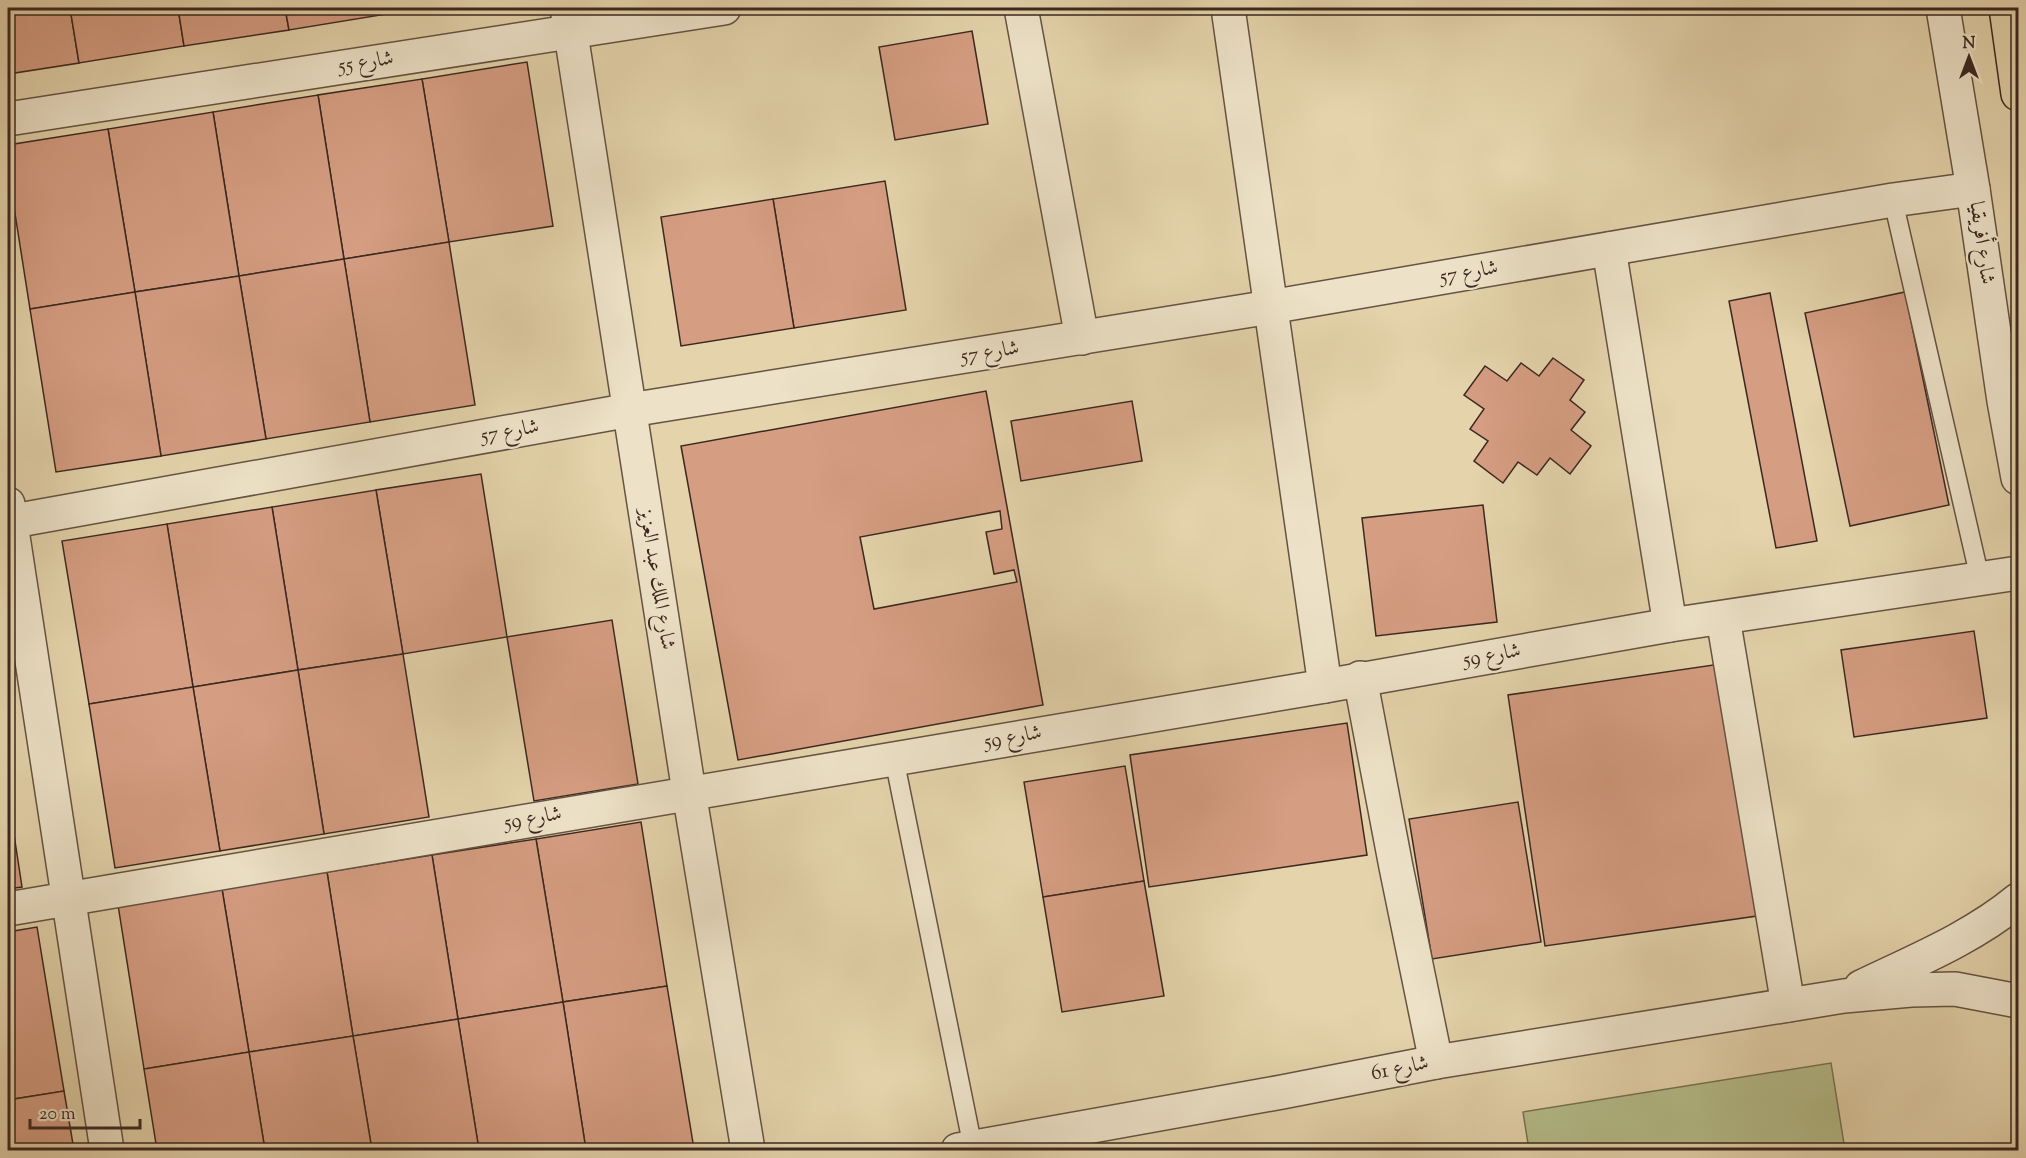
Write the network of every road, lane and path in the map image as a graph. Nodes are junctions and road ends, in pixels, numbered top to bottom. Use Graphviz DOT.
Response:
graph roads {
  1 [pos="724,8"];
  2 [pos="1021,8"];
  3 [pos="1228,8"];
  4 [pos="1943,8"];
  5 [pos="2006,8"];
  6 [pos="569,19"];
  7 [pos="2019,94"];
  8 [pos="8,119"];
  9 [pos="1973,189"];
  10 [pos="1893,200"];
  11 [pos="1609,249"];
  12 [pos="1270,307"];
  13 [pos="1082,338"];
  14 [pos="630,410"];
  15 [pos="2019,478"];
  16 [pos="8,516"];
  17 [pos="2019,573"];
  18 [pos="1980,579"];
  19 [pos="1723,618"];
  20 [pos="1670,625"];
  21 [pos="1360,678"];
  22 [pos="1325,686"];
  23 [pos="894,758"];
  24 [pos="689,792"];
  25 [pos="69,898"];
  26 [pos="2019,900"];
  27 [pos="8,909"];
  28 [pos="1844,996"];
  29 [pos="2019,1001"];
  30 [pos="1788,1005"];
  31 [pos="1436,1062"];
  32 [pos="965,1149"];
  33 [pos="107,1150"];
  34 [pos="748,1150"];
  1 -- 6 [label="street, شارع 55"];
  2 -- 13 [label="street"];
  3 -- 12 [label="street"];
  4 -- 9 [label="street, شارع أفريقيا"];
  5 -- 7 [label="highway"];
  6 -- 8 [label="street, شارع 55"];
  6 -- 14 [label="street, شارع الملك عبد العزيز"];
  9 -- 10 [label="street, شارع 57"];
  9 -- 15 [label="street, شارع أفريقيا"];
  10 -- 11 [label="street, شارع 57"];
  10 -- 18 [label="lane"];
  11 -- 12 [label="street, شارع 57"];
  11 -- 20 [label="street"];
  12 -- 13 [label="street, شارع 57"];
  12 -- 22 [label="street"];
  13 -- 14 [label="street, شارع 57"];
  14 -- 16 [label="street, شارع 57"];
  14 -- 24 [label="street, شارع الملك عبد العزيز"];
  16 -- 25 [label="street"];
  17 -- 18 [label="street, شارع 59"];
  18 -- 19 [label="street, شارع 59"];
  19 -- 20 [label="street, شارع 59"];
  19 -- 30 [label="street"];
  20 -- 21 [label="street, شارع 59"];
  21 -- 22 [label="street, شارع 59"];
  21 -- 31 [label="street"];
  22 -- 23 [label="street, شارع 59"];
  23 -- 24 [label="street, شارع 59"];
  23 -- 32 [label="lane"];
  24 -- 25 [label="street, شارع 59"];
  24 -- 34 [label="street, شارع الملك عبد العزيز"];
  25 -- 27 [label="street, شارع 59"];
  25 -- 33 [label="street"];
  26 -- 28 [label="street"];
  28 -- 29 [label="street"];
  28 -- 30 [label="street, شارع 61"];
  30 -- 31 [label="street, شارع 61"];
  31 -- 32 [label="street, شارع 61"];
}
